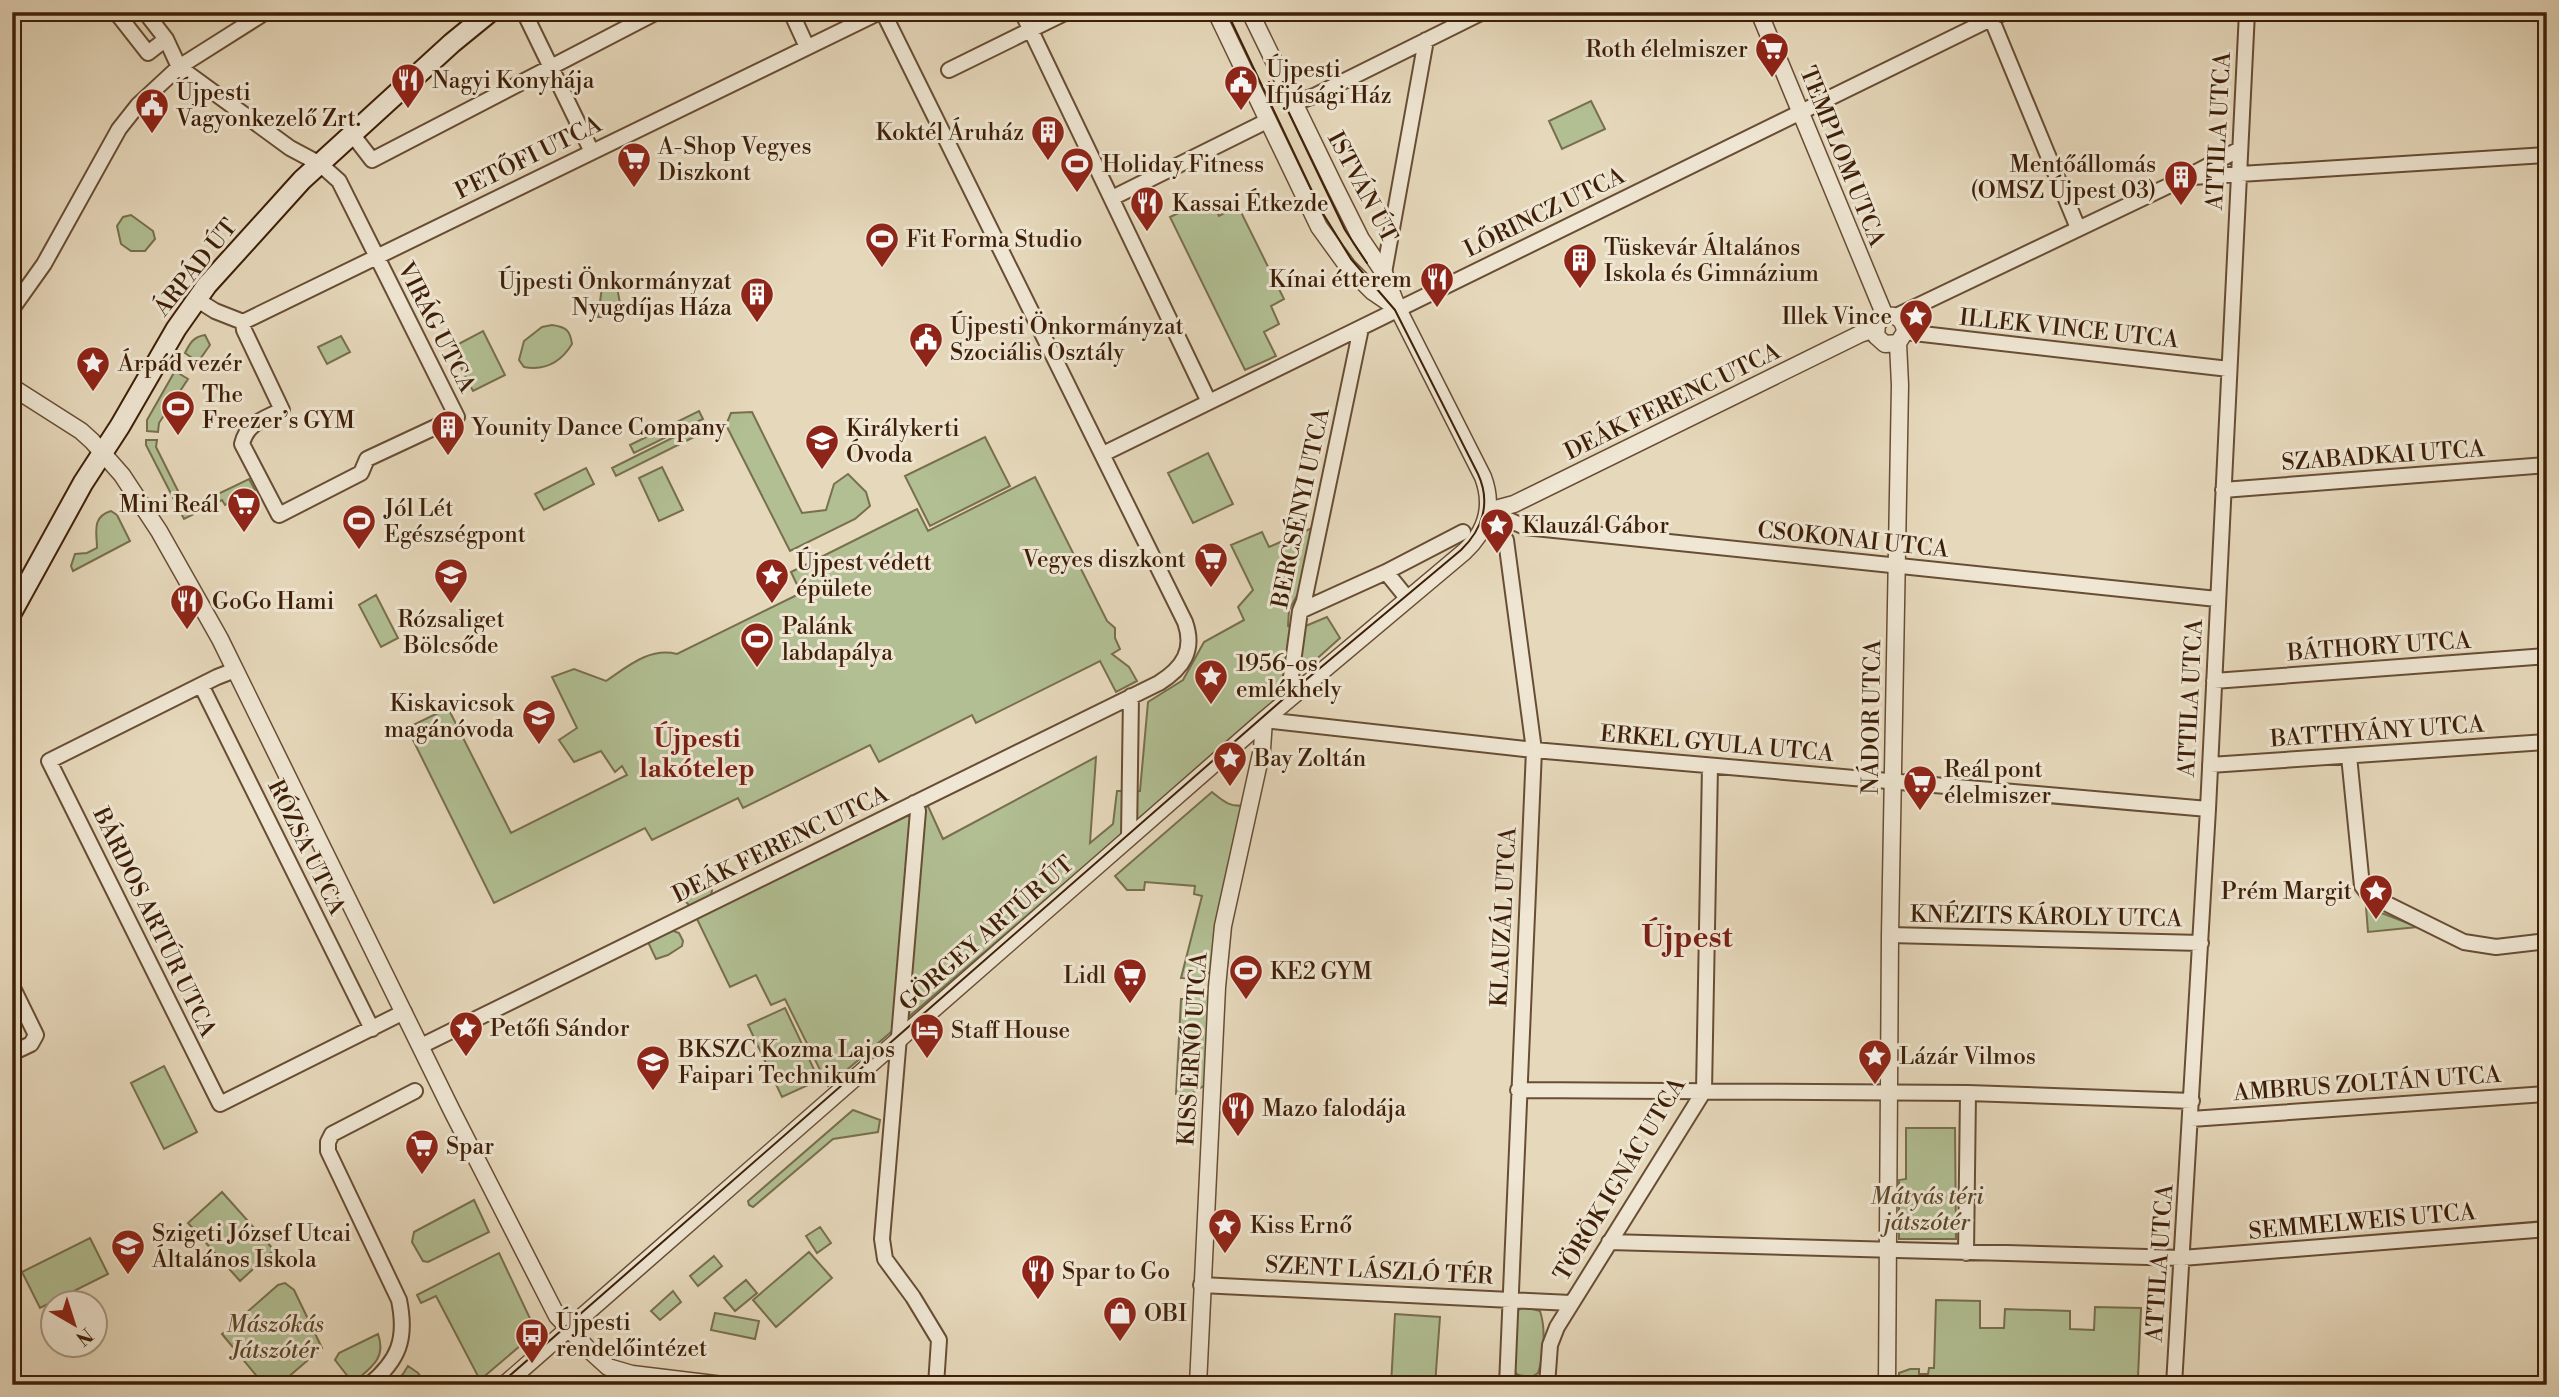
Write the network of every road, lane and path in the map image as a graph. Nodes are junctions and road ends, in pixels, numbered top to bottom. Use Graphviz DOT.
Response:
graph roads {
  1 [pos="113,12"];
  2 [pos="145,12"];
  3 [pos="265,12"];
  4 [pos="490,12"];
  5 [pos="524,12"];
  6 [pos="657,12"];
  7 [pos="791,12"];
  8 [pos="881,12"];
  9 [pos="1023,12"];
  10 [pos="1067,12"];
  11 [pos="1216,12"];
  12 [pos="1250,12"];
  13 [pos="1483,12"];
  14 [pos="1759,12"];
  15 [pos="2247,12"];
  16 [pos="1995,14"];
  17 [pos="1031,30"];
  18 [pos="166,39"];
  19 [pos="1426,40"];
  20 [pos="807,47"];
  21 [pos="179,67"];
  22 [pos="551,67"];
  23 [pos="949,70"];
  24 [pos="1294,103"];
  25 [pos="1801,113"];
  26 [pos="1267,121"];
  27 [pos="352,134"];
  28 [pos="2240,149"];
  29 [pos="592,152"];
  30 [pos="2547,155"];
  31 [pos="320,164"];
  32 [pos="2239,175"];
  33 [pos="2187,177"];
  34 [pos="1112,198"];
  35 [pos="2078,228"];
  36 [pos="376,256"];
  37 [pos="1384,273"];
  38 [pos="196,299"];
  39 [pos="12,309"];
  40 [pos="1398,309"];
  41 [pos="1885,321"];
  42 [pos="243,322"];
  43 [pos="1361,328"];
  44 [pos="1901,337"];
  45 [pos="2229,369"];
  46 [pos="12,387"];
  47 [pos="1209,402"];
  48 [pos="102,452"];
  49 [pos="1103,454"];
  50 [pos="2547,465"];
  51 [pos="2223,490"];
  52 [pos="1487,515"];
  53 [pos="1525,527"];
  54 [pos="1463,532"];
  55 [pos="1506,540"];
  56 [pos="1897,566"];
  57 [pos="1386,572"];
  58 [pos="1407,598"];
  59 [pos="2217,599"];
  60 [pos="1300,611"];
  61 [pos="12,612"];
  62 [pos="2547,656"];
  63 [pos="235,670"];
  64 [pos="2214,681"];
  65 [pos="201,685"];
  66 [pos="1131,696"];
  67 [pos="1288,699"];
  68 [pos="1264,720"];
  69 [pos="2547,741"];
  70 [pos="1534,750"];
  71 [pos="2349,756"];
  72 [pos="2210,765"];
  73 [pos="1710,766"];
  74 [pos="1892,781"];
  75 [pos="914,803"];
  76 [pos="2208,809"];
  77 [pos="1129,838"];
  78 [pos="1890,935"];
  79 [pos="2547,941"];
  80 [pos="2201,943"];
  81 [pos="12,986"];
  82 [pos="404,1013"];
  83 [pos="372,1029"];
  84 [pos="898,1039"];
  85 [pos="421,1046"];
  86 [pos="12,1053"];
  87 [pos="1518,1090"];
  88 [pos="415,1091"];
  89 [pos="1704,1091"];
  90 [pos="1889,1092"];
  91 [pos="1968,1093"];
  92 [pos="2547,1094"];
  93 [pos="2192,1101"];
  94 [pos="2191,1119"];
  95 [pos="2547,1229"];
  96 [pos="1609,1242"];
  97 [pos="1888,1250"];
  98 [pos="1966,1253"];
  99 [pos="2182,1258"];
  100 [pos="1201,1285"];
  101 [pos="1510,1299"];
  102 [pos="1572,1303"];
  103 [pos="568,1329"];
  104 [pos="1507,1384"];
  105 [pos="369,1385"];
  106 [pos="504,1385"];
  107 [pos="723,1385"];
  108 [pos="936,1385"];
  109 [pos="1198,1385"];
  110 [pos="1546,1385"];
  111 [pos="1887,1385"];
  112 [pos="2174,1385"];
  1 -- 18 [label="street"];
  2 -- 18 [label="street, VIRÁG UTCA"];
  3 -- 21 [label="street"];
  4 -- 27 [label="main road, ÁRPÁD ÚT"];
  5 -- 22 [label="street"];
  6 -- 22 [label="street"];
  7 -- 20 [label="street"];
  8 -- 20 [label="street, PETŐFI UTCA"];
  8 -- 49 [label="street, DEÁK FERENC UTCA"];
  9 -- 17 [label="street"];
  10 -- 17 [label="street"];
  11 -- 26 [label="street, ISTVÁN ÚT"];
  12 -- 24 [label="street, ISTVÁN ÚT"];
  13 -- 19 [label="street"];
  14 -- 25 [label="street, TEMPLOM UTCA"];
  15 -- 28 [label="street, ATTILA UTCA"];
  16 -- 25 [label="street, LŐRINCZ UTCA"];
  16 -- 35 [label="street"];
  17 -- 23 [label="street"];
  17 -- 34 [label="street"];
  18 -- 21 [label="street, VIRÁG UTCA"];
  19 -- 24 [label="street"];
  19 -- 37 [label="street"];
  20 -- 29 [label="street, PETŐFI UTCA"];
  21 -- 31 [label="street, VIRÁG UTCA"];
  21 -- 39 [label="street"];
  22 -- 27 [label="street"];
  22 -- 29 [label="street"];
  24 -- 37 [label="street, ISTVÁN ÚT"];
  25 -- 40 [label="street, LŐRINCZ UTCA"];
  25 -- 41 [label="street, TEMPLOM UTCA"];
  26 -- 34 [label="street"];
  26 -- 40 [label="street, ISTVÁN ÚT"];
  27 -- 31 [label="main road, ÁRPÁD ÚT"];
  28 -- 32 [label="street, ATTILA UTCA"];
  28 -- 33 [label="street, DEÁK FERENC UTCA"];
  29 -- 36 [label="street, PETŐFI UTCA"];
  30 -- 32 [label="street, DEÁK FERENC UTCA"];
  31 -- 36 [label="street, VIRÁG UTCA"];
  31 -- 38 [label="main road, ÁRPÁD ÚT"];
  32 -- 33 [label="street, DEÁK FERENC UTCA"];
  32 -- 45 [label="street, ATTILA UTCA"];
  33 -- 35 [label="street, DEÁK FERENC UTCA"];
  34 -- 47 [label="street"];
  35 -- 41 [label="street, DEÁK FERENC UTCA"];
  36 -- 42 [label="street, PETŐFI UTCA"];
  36 -- 42 [label="street, VIRÁG UTCA"];
  37 -- 40 [label="street, ISTVÁN ÚT"];
  38 -- 42 [label="street"];
  38 -- 48 [label="main road, ÁRPÁD ÚT"];
  40 -- 43 [label="street, LŐRINCZ UTCA"];
  40 -- 52 [label="street, ISTVÁN ÚT"];
  41 -- 44 [label="street, NÁDOR UTCA"];
  41 -- 44 [label="street"];
  41 -- 52 [label="street, DEÁK FERENC UTCA"];
  43 -- 47 [label="street, LŐRINCZ UTCA"];
  43 -- 60 [label="street, BERCSÉNYI UTCA"];
  44 -- 45 [label="street, ILLEK VINCE UTCA"];
  44 -- 56 [label="street, NÁDOR UTCA"];
  45 -- 51 [label="street, ATTILA UTCA"];
  46 -- 48 [label="street, RÓZSA UTCA"];
  47 -- 49 [label="street, LŐRINCZ UTCA"];
  48 -- 61 [label="main road, ÁRPÁD ÚT"];
  48 -- 63 [label="street, RÓZSA UTCA"];
  49 -- 66 [label="street, DEÁK FERENC UTCA"];
  50 -- 51 [label="street, SZABADKAI UTCA"];
  51 -- 59 [label="street, ATTILA UTCA"];
  52 -- 53 [label="street, CSOKONAI UTCA"];
  52 -- 55 [label="street"];
  52 -- 58 [label="street, GÖRGEY ARTÚR ÚT"];
  53 -- 55 [label="street"];
  53 -- 56 [label="street, CSOKONAI UTCA"];
  54 -- 57 [label="street"];
  55 -- 70 [label="street, KLAUZÁL UTCA"];
  56 -- 59 [label="street, CSOKONAI UTCA"];
  56 -- 74 [label="street, NÁDOR UTCA"];
  57 -- 58 [label="street"];
  57 -- 60 [label="street"];
  58 -- 67 [label="street, GÖRGEY ARTÚR ÚT"];
  59 -- 64 [label="street, ATTILA UTCA"];
  60 -- 67 [label="street, BERCSÉNYI UTCA"];
  62 -- 64 [label="street, BÁTHORY UTCA"];
  63 -- 65 [label="street"];
  63 -- 82 [label="street, RÓZSA UTCA"];
  64 -- 72 [label="street, ATTILA UTCA"];
  65 -- 83 [label="street, RÓZSA UTCA"];
  65 -- 83 [label="street, BÁRDOS ARTÚR UTCA"];
  66 -- 75 [label="street, DEÁK FERENC UTCA"];
  66 -- 77 [label="street"];
  67 -- 68 [label="street, GÖRGEY ARTÚR ÚT"];
  68 -- 70 [label="street, ERKEL GYULA UTCA"];
  68 -- 77 [label="street, GÖRGEY ARTÚR ÚT"];
  68 -- 100 [label="street, KISS ERNŐ UTCA"];
  69 -- 71 [label="street, BATTHYÁNY UTCA"];
  70 -- 73 [label="street, ERKEL GYULA UTCA"];
  70 -- 87 [label="street, KLAUZÁL UTCA"];
  71 -- 72 [label="street, BATTHYÁNY UTCA"];
  71 -- 79 [label="street"];
  72 -- 76 [label="street, ATTILA UTCA"];
  73 -- 74 [label="street, ERKEL GYULA UTCA"];
  73 -- 89 [label="street, TÖRÖK IGNÁC UTCA"];
  74 -- 76 [label="street, ERKEL GYULA UTCA"];
  74 -- 78 [label="street, NÁDOR UTCA"];
  75 -- 84 [label="street"];
  75 -- 85 [label="street, DEÁK FERENC UTCA"];
  76 -- 80 [label="street, ATTILA UTCA"];
  77 -- 84 [label="street, GÖRGEY ARTÚR ÚT"];
  78 -- 80 [label="street, KNÉZITS KÁROLY UTCA"];
  78 -- 90 [label="street, NÁDOR UTCA"];
  80 -- 93 [label="street, ATTILA UTCA"];
  81 -- 86 [label="street"];
  82 -- 83 [label="street"];
  82 -- 85 [label="street, RÓZSA UTCA"];
  84 -- 103 [label="street, GÖRGEY ARTÚR ÚT"];
  84 -- 108 [label="street"];
  85 -- 103 [label="street, RÓZSA UTCA"];
  87 -- 89 [label="street"];
  87 -- 101 [label="street, KLAUZÁL UTCA"];
  88 -- 105 [label="street"];
  89 -- 90 [label="street"];
  89 -- 96 [label="street, TÖRÖK IGNÁC UTCA"];
  90 -- 91 [label="street"];
  90 -- 97 [label="street, NÁDOR UTCA"];
  91 -- 93 [label="street"];
  91 -- 98 [label="street"];
  92 -- 94 [label="street, AMBRUS ZOLTÁN UTCA"];
  93 -- 94 [label="street, ATTILA UTCA"];
  94 -- 99 [label="street, ATTILA UTCA"];
  95 -- 99 [label="street, SEMMELWEIS UTCA"];
  96 -- 97 [label="street, SEMMELWEIS UTCA"];
  96 -- 102 [label="street, TÖRÖK IGNÁC UTCA"];
  97 -- 98 [label="street, SEMMELWEIS UTCA"];
  97 -- 111 [label="street"];
  98 -- 99 [label="street, SEMMELWEIS UTCA"];
  99 -- 112 [label="street, ATTILA UTCA"];
  100 -- 101 [label="street, SZENT LÁSZLÓ TÉR"];
  100 -- 109 [label="street, KISS ERNŐ UTCA"];
  101 -- 102 [label="street, TÖRÖK IGNÁC UTCA"];
  101 -- 104 [label="street, SZENT LÁSZLÓ TÉR"];
  102 -- 110 [label="street"];
  103 -- 106 [label="street, GÖRGEY ARTÚR ÚT"];
  103 -- 107 [label="street, RÓZSA UTCA"];
  104 -- 110 [label="street"];
}
